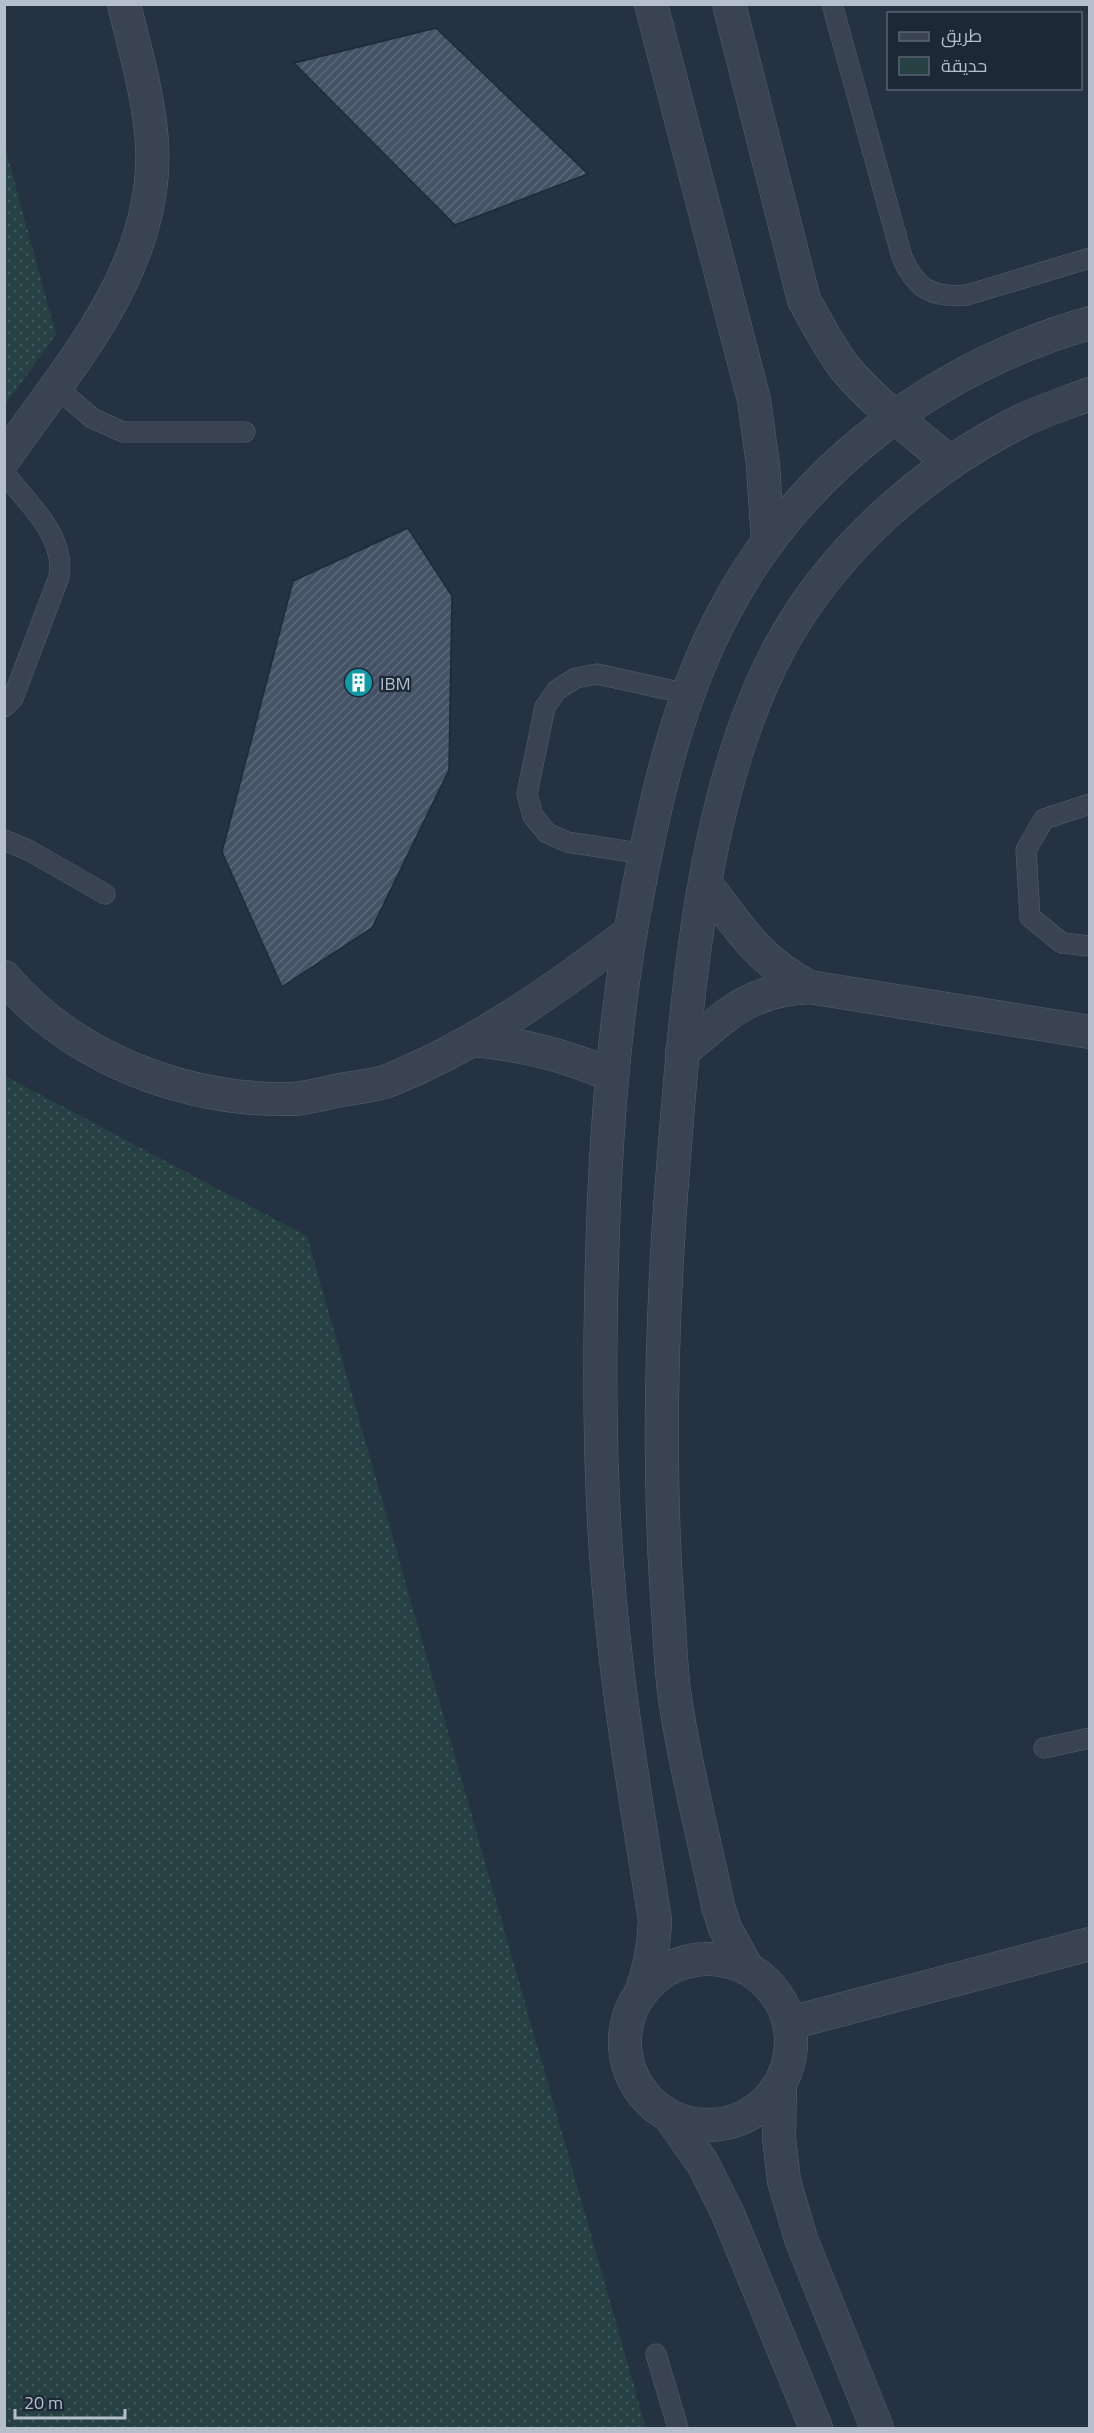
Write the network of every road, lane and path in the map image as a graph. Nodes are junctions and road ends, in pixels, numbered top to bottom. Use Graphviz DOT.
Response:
graph roads {
  1 [pos="124,4"];
  2 [pos="651,4"];
  3 [pos="729,4"];
  4 [pos="832,4"];
  5 [pos="1089,258"];
  6 [pos="1089,323"];
  7 [pos="55,386"];
  8 [pos="1089,393"];
  9 [pos="894,416"];
  10 [pos="245,432"];
  11 [pos="4,459"];
  12 [pos="949,462"];
  13 [pos="4,473"];
  14 [pos="768,541"];
  15 [pos="688,694"];
  16 [pos="4,707"];
  17 [pos="1089,804"];
  18 [pos="4,840"];
  19 [pos="645,854"];
  20 [pos="706,884"];
  21 [pos="105,894"];
  22 [pos="629,933"];
  23 [pos="1089,946"];
  24 [pos="4,977"];
  25 [pos="809,987"];
  26 [pos="1089,1032"];
  27 [pos="474,1040"];
  28 [pos="682,1052"];
  29 [pos="611,1075"];
  30 [pos="1089,1738"];
  31 [pos="1044,1748"];
  32 [pos="1089,1944"];
  33 [pos="747,1968"];
  34 [pos="640,1995"];
  35 [pos="790,2023"];
  36 [pos="780,2084"];
  37 [pos="671,2118"];
  38 [pos="656,2354"];
  39 [pos="678,2428"];
  40 [pos="816,2428"];
  41 [pos="877,2428"];
  1 -- 7 [label="street"];
  2 -- 14 [label="street"];
  3 -- 9 [label="street"];
  4 -- 5 [label="lane"];
  6 -- 9 [label="street"];
  7 -- 10 [label="lane"];
  7 -- 11 [label="street"];
  8 -- 12 [label="street"];
  9 -- 12 [label="street"];
  9 -- 14 [label="street"];
  12 -- 20 [label="street"];
  13 -- 16 [label="lane"];
  14 -- 15 [label="street"];
  15 -- 19 [label="street"];
  15 -- 19 [label="lane"];
  17 -- 23 [label="lane"];
  18 -- 21 [label="lane"];
  19 -- 22 [label="street"];
  20 -- 25 [label="street"];
  20 -- 28 [label="street"];
  22 -- 27 [label="street"];
  22 -- 29 [label="street"];
  24 -- 27 [label="street"];
  25 -- 26 [label="street"];
  25 -- 28 [label="street"];
  27 -- 29 [label="street"];
  28 -- 33 [label="street"];
  29 -- 34 [label="street"];
  30 -- 31 [label="lane"];
  32 -- 35 [label="street"];
  33 -- 34 [label="street"];
  33 -- 35 [label="street"];
  34 -- 37 [label="street"];
  35 -- 36 [label="street"];
  36 -- 37 [label="street"];
  36 -- 41 [label="street"];
  37 -- 40 [label="street"];
  38 -- 39 [label="lane"];
}
